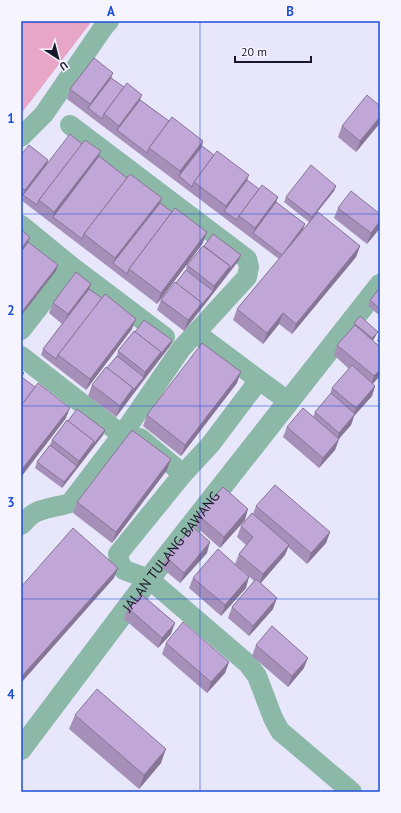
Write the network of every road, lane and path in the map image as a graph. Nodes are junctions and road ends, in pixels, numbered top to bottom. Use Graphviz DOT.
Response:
graph roads {
  1 [pos="109,21"];
  2 [pos="70,125"];
  3 [pos="21,137"];
  4 [pos="21,225"];
  5 [pos="71,266"];
  6 [pos="380,285"];
  7 [pos="21,330"];
  8 [pos="196,333"];
  9 [pos="181,349"];
  10 [pos="21,356"];
  11 [pos="259,380"];
  12 [pos="288,401"];
  13 [pos="122,434"];
  14 [pos="183,474"];
  15 [pos="25,515"];
  16 [pos="149,579"];
  17 [pos="21,749"];
  18 [pos="352,792"];
  1 -- 3 [label="street"];
  2 -- 8 [label="street"];
  4 -- 5 [label="street"];
  5 -- 7 [label="street"];
  5 -- 9 [label="street"];
  6 -- 12 [label="street, JALAN TULANG BAWANG"];
  8 -- 9 [label="street"];
  8 -- 11 [label="street"];
  9 -- 13 [label="street"];
  10 -- 13 [label="street"];
  11 -- 12 [label="street"];
  11 -- 14 [label="street"];
  12 -- 16 [label="street, JALAN TULANG BAWANG"];
  13 -- 14 [label="street"];
  13 -- 15 [label="street"];
  14 -- 16 [label="street"];
  16 -- 17 [label="street, JALAN TULANG BAWANG"];
  16 -- 18 [label="street"];
}
